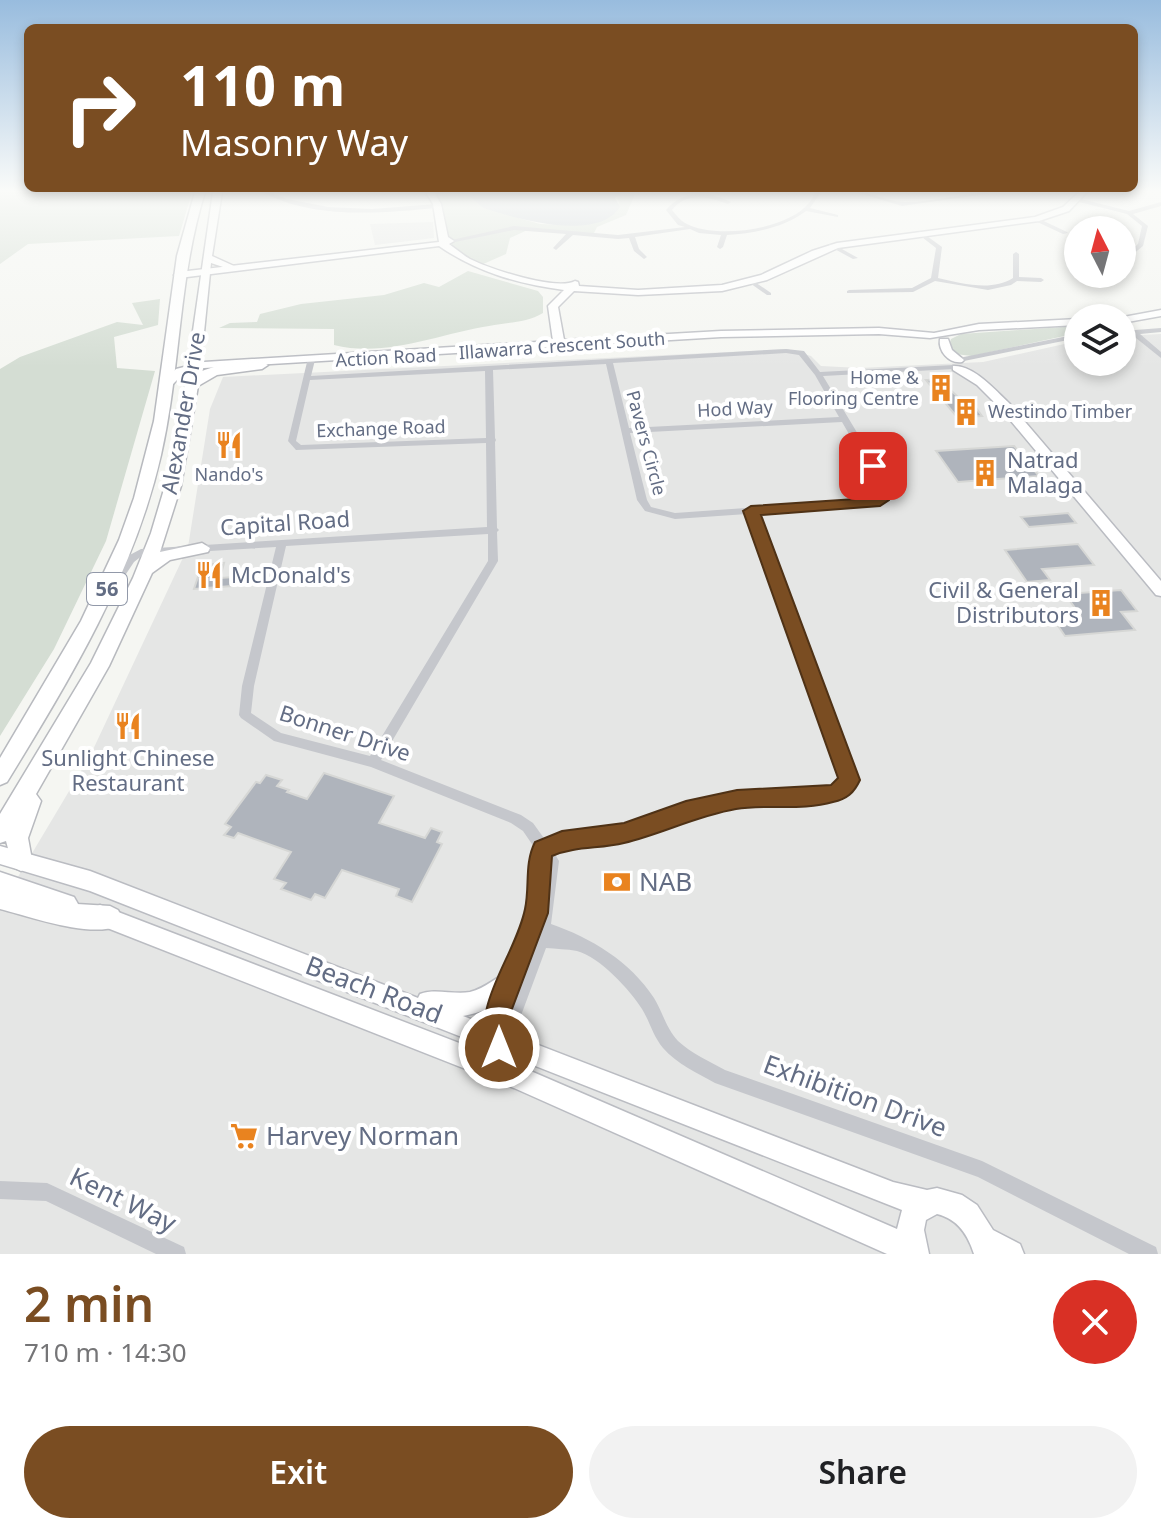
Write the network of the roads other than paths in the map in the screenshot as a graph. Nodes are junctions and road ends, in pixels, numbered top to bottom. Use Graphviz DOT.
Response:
graph roads {
  1 [pos="184,251"];
  2 [pos="209,251"];
  3 [pos="368,251"];
  4 [pos="370,251"];
  5 [pos="452,251"];
  6 [pos="637,251"];
  7 [pos="821,251"];
  8 [pos="841,251"];
  9 [pos="938,251"];
  10 [pos="1016,254"];
  11 [pos="644,257"];
  12 [pos="855,258"];
  13 [pos="207,266"];
  14 [pos="229,266"];
  15 [pos="180,274"];
  16 [pos="934,279"];
  17 [pos="1016,279"];
  18 [pos="1041,280"];
  19 [pos="750,281"];
  20 [pos="569,286"];
  21 [pos="849,292"];
  22 [pos="769,294"];
  23 [pos="1161,313"];
  24 [pos="1136,317"];
  25 [pos="1064,323"];
  26 [pos="1161,330"];
  27 [pos="1136,332"];
  28 [pos="1136,335"];
  29 [pos="938,338"];
  30 [pos="1064,339"];
  31 [pos="196,342"];
  32 [pos="556,344"];
  33 [pos="170,356"];
  34 [pos="1161,356"];
  35 [pos="314,361"];
  36 [pos="609,361"];
  37 [pos="211,364"];
  38 [pos="957,364"];
  39 [pos="262,365"];
  40 [pos="192,368"];
  41 [pos="489,369"];
  42 [pos="818,374"];
  43 [pos="309,378"];
  44 [pos="167,384"];
  45 [pos="189,388"];
  46 [pos="846,419"];
  47 [pos="625,431"];
  48 [pos="492,440"];
  49 [pos="751,511"];
  50 [pos="165,514"];
  51 [pos="494,530"];
  52 [pos="282,542"];
  53 [pos="183,547"];
  54 [pos="202,548"];
  55 [pos="152,550"];
  56 [pos="146,569"];
  57 [pos="1161,591"];
  58 [pos="103,597"];
  59 [pos="64,730"];
  60 [pos="373,762"];
  61 [pos="0,776"];
  62 [pos="0,833"];
  63 [pos="543,849"];
  64 [pos="11,858"];
  65 [pos="0,882"];
  66 [pos="0,898"];
  67 [pos="110,918"];
  68 [pos="196,922"];
  69 [pos="536,933"];
  70 [pos="242,970"];
  71 [pos="510,982"];
  72 [pos="383,993"];
  73 [pos="497,1037"];
  74 [pos="460,1055"];
  75 [pos="519,1078"];
  76 [pos="0,1190"];
  77 [pos="925,1202"];
  78 [pos="995,1250"];
  79 [pos="177,1254"];
  80 [pos="912,1254"];
  81 [pos="1149,1254"];
  1 -- 15 [label="main road, Alexander Drive / 56"];
  2 -- 13 [label="main road, Alexander Drive / 56"];
  3 -- 13 [label="street"];
  4 -- 14 [label="street"];
  5 -- 20 [label="street"];
  6 -- 11 [label="street"];
  7 -- 19 [label="street"];
  8 -- 12 [label="street"];
  9 -- 16 [label="street"];
  10 -- 17 [label="street"];
  13 -- 14 [label="main road"];
  13 -- 15 [label="street"];
  13 -- 31 [label="main road, Alexander Drive / 56"];
  15 -- 33 [label="main road, Alexander Drive / 56"];
  16 -- 17 [label="street"];
  16 -- 21 [label="street"];
  17 -- 18 [label="street"];
  19 -- 20 [label="street"];
  19 -- 22 [label="street"];
  20 -- 32 [label="street"];
  23 -- 24 [label="street"];
  25 -- 29 [label="street, Illawarra Crescent South"];
  26 -- 27 [label="street"];
  28 -- 34 [label="street"];
  29 -- 32 [label="street, Illawarra Crescent South"];
  29 -- 38 [label="street"];
  30 -- 38 [label="street"];
  31 -- 37 [label="main road"];
  31 -- 40 [label="main road, Alexander Drive / 56"];
  32 -- 35 [label="street, Illawarra Crescent South"];
  33 -- 40 [label="street"];
  33 -- 44 [label="main road, Alexander Drive / 56"];
  35 -- 37 [label="street, Illawarra Crescent South"];
  35 -- 39 [label="street, Illawarra Crescent South"];
  35 -- 43 [label="street, Exchange Road"];
  36 -- 41 [label="street, Action Road"];
  36 -- 42 [label="street, Pavers Circle"];
  36 -- 47 [label="street, Pavers Circle"];
  37 -- 40 [label="street, Illawarra Crescent South"];
  38 -- 42 [label="street"];
  38 -- 57 [label="street"];
  39 -- 40 [label="street, Illawarra Crescent South"];
  39 -- 45 [label="main road"];
  40 -- 44 [label="street, Illawarra Crescent South"];
  40 -- 45 [label="main road, Alexander Drive / 56"];
  41 -- 43 [label="street, Action Road"];
  41 -- 48 [label="street"];
  42 -- 46 [label="street, Pavers Circle"];
  43 -- 48 [label="street, Exchange Road"];
  44 -- 58 [label="main road, Alexander Drive / 56"];
  45 -- 50 [label="main road, Alexander Drive / 56"];
  46 -- 47 [label="street, Hod Way"];
  46 -- 49 [label="street, Pavers Circle"];
  47 -- 49 [label="street, Pavers Circle"];
  48 -- 51 [label="street"];
  49 -- 63 [label="street"];
  50 -- 53 [label="main road"];
  50 -- 55 [label="main road, Alexander Drive / 56"];
  51 -- 52 [label="street, Capital Road"];
  51 -- 60 [label="street"];
  52 -- 54 [label="street, Capital Road"];
  52 -- 60 [label="street, Bonner Drive"];
  53 -- 54 [label="street, Capital Road"];
  53 -- 55 [label="street, Capital Road"];
  54 -- 56 [label="main road"];
  55 -- 56 [label="main road, Alexander Drive / 56"];
  55 -- 58 [label="street"];
  56 -- 59 [label="main road, Alexander Drive / 56"];
  58 -- 61 [label="main road, Alexander Drive / 56"];
  59 -- 62 [label="main road, Alexander Drive / 56"];
  59 -- 64 [label="main road"];
  60 -- 63 [label="street, Bonner Drive"];
  63 -- 69 [label="street"];
  64 -- 68 [label="street, Beach Road"];
  65 -- 67 [label="street, Beach Road"];
  66 -- 67 [label="main road"];
  67 -- 70 [label="street, Beach Road"];
  68 -- 70 [label="street"];
  68 -- 72 [label="street, Beach Road"];
  69 -- 71 [label="street"];
  69 -- 73 [label="street"];
  69 -- 81 [label="street, Exhibition Drive"];
  70 -- 74 [label="street, Beach Road"];
  71 -- 72 [label="street"];
  71 -- 73 [label="street"];
  72 -- 73 [label="street, Beach Road"];
  73 -- 74 [label="street"];
  73 -- 75 [label="street"];
  73 -- 77 [label="street, Beach Road"];
  74 -- 75 [label="street, Beach Road"];
  75 -- 80 [label="street, Beach Road"];
  76 -- 79 [label="street, Kent Way"];
  77 -- 78 [label="street, Beach Road"];
  77 -- 80 [label="street"];
}
